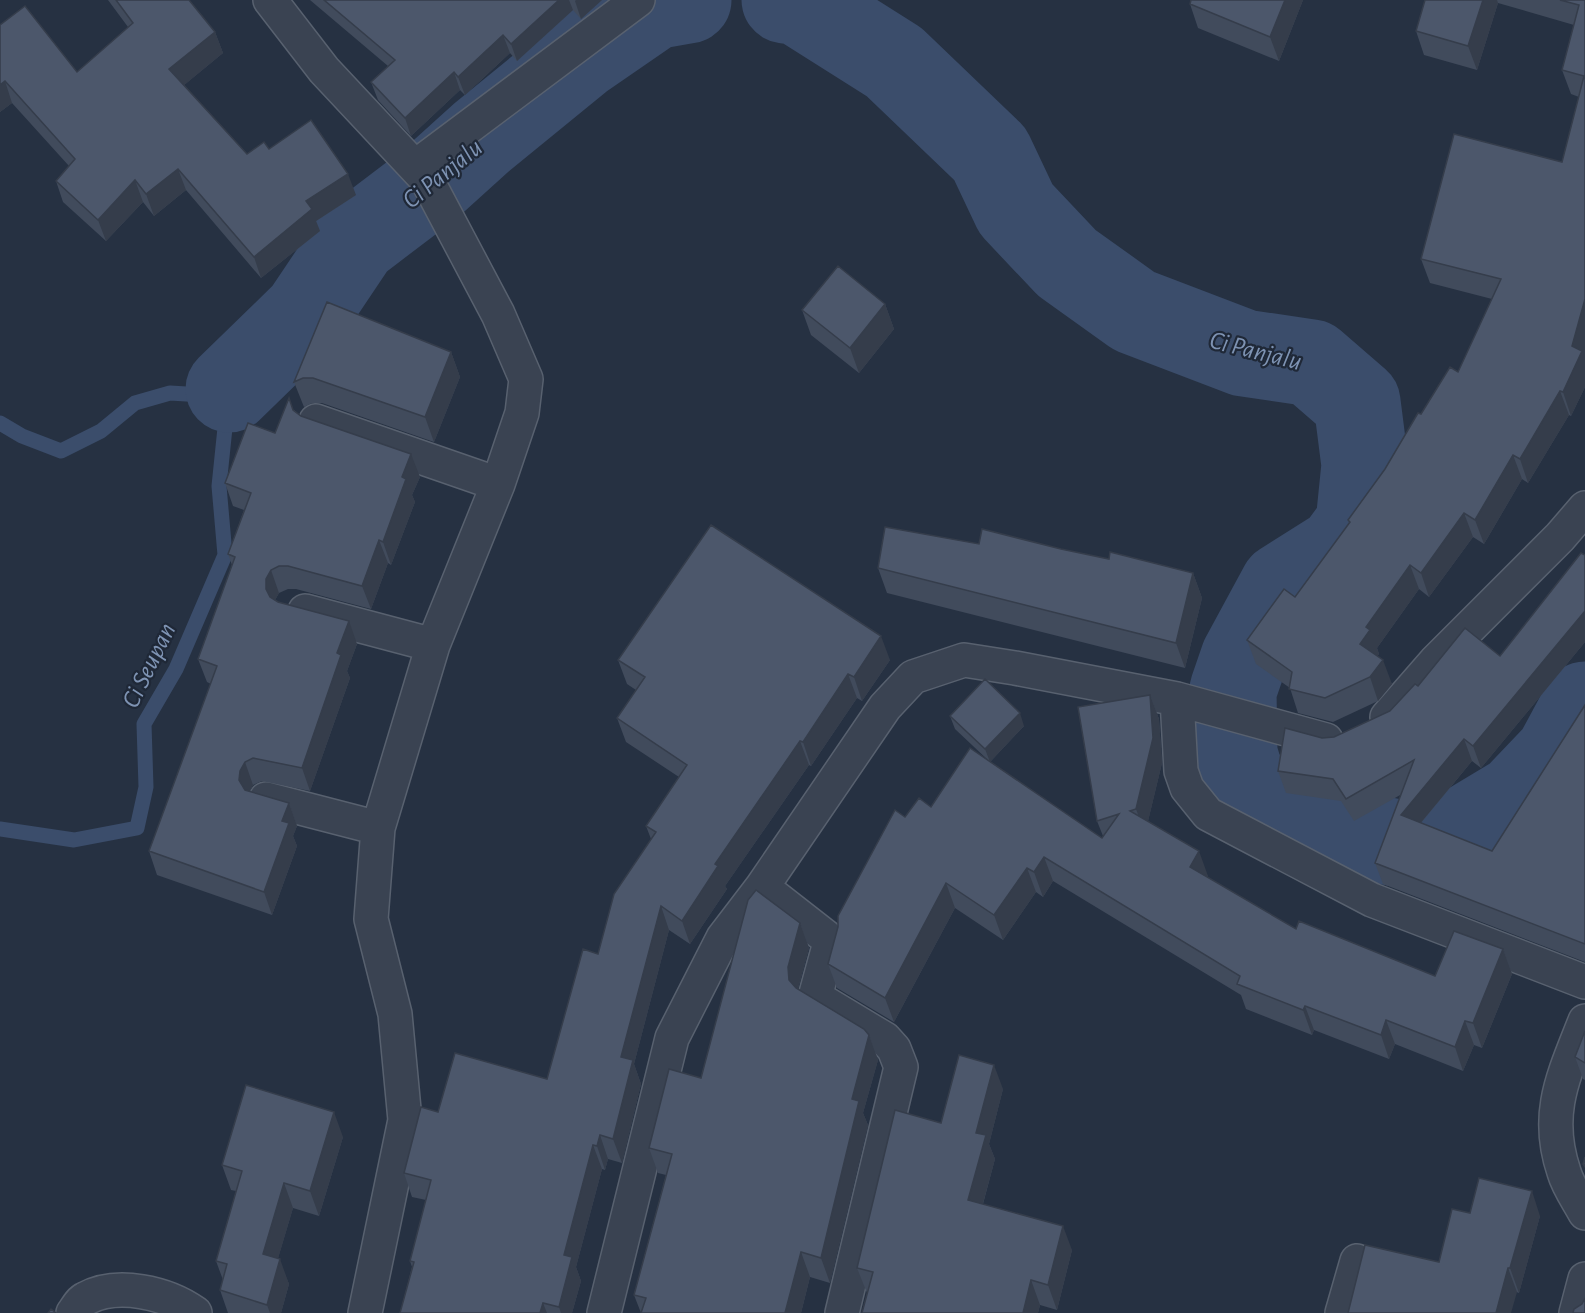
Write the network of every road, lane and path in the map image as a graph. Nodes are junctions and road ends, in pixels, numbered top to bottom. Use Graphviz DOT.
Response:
graph roads {
  1 [pos="270,0"];
  2 [pos="638,0"];
  3 [pos="421,174"];
  4 [pos="316,420"];
  5 [pos="498,484"];
  6 [pos="1585,508"];
  7 [pos="292,607"];
  8 [pos="434,645"];
  9 [pos="1182,701"];
  10 [pos="266,799"];
  11 [pos="378,828"];
  12 [pos="762,887"];
  13 [pos="1585,982"];
  14 [pos="1585,1021"];
  15 [pos="1585,1213"];
  16 [pos="1357,1261"];
  17 [pos="1585,1279"];
  18 [pos="73,1313"];
  19 [pos="195,1313"];
  20 [pos="365,1313"];
  21 [pos="604,1313"];
  22 [pos="842,1313"];
  23 [pos="1342,1313"];
  24 [pos="1576,1313"];
  1 -- 3 [label="street"];
  2 -- 3 [label="street"];
  3 -- 5 [label="street"];
  4 -- 5 [label="street"];
  5 -- 8 [label="street"];
  6 -- 9 [label="street"];
  7 -- 8 [label="street"];
  8 -- 11 [label="street"];
  9 -- 12 [label="street"];
  9 -- 13 [label="street"];
  10 -- 11 [label="street"];
  11 -- 20 [label="street"];
  12 -- 21 [label="street"];
  12 -- 22 [label="street"];
  14 -- 15 [label="street"];
  16 -- 23 [label="street"];
  17 -- 24 [label="street"];
  18 -- 19 [label="street"];
}
